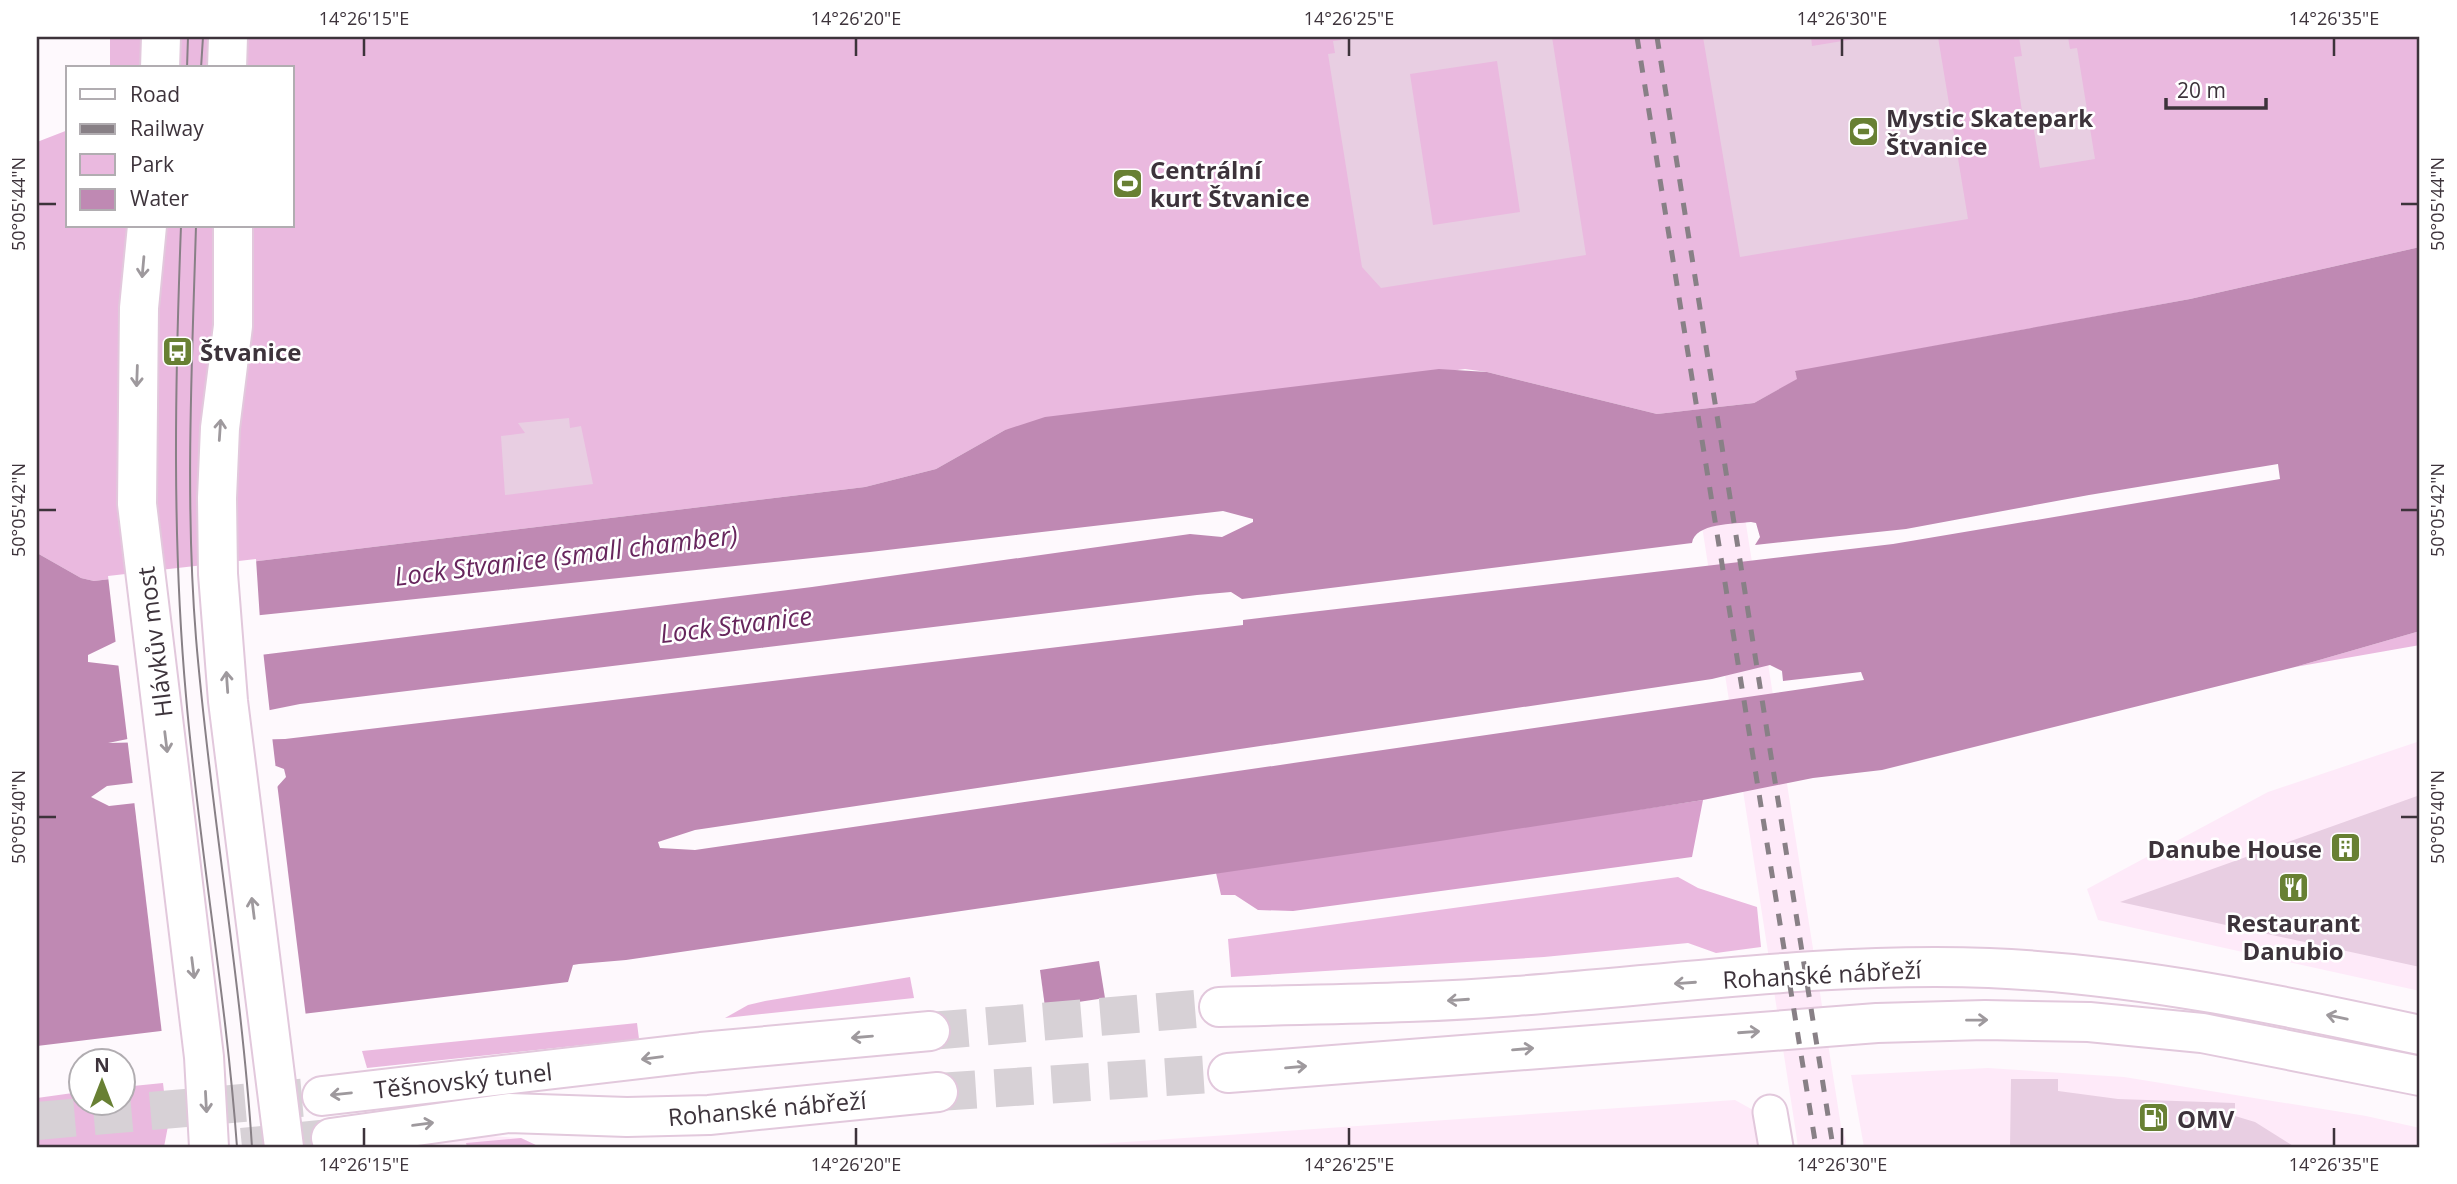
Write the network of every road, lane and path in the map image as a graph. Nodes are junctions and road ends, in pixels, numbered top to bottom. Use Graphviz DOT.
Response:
graph roads {
  1 [pos="161,37"];
  2 [pos="228,37"];
  3 [pos="160,66"];
  4 [pos="227,66"];
  5 [pos="147,228"];
  6 [pos="234,232"];
  7 [pos="1219,1007"];
  8 [pos="930,1031"];
  9 [pos="2420,1035"];
  10 [pos="603,1065"];
  11 [pos="1228,1073"];
  12 [pos="2420,1076"];
  13 [pos="938,1092"];
  14 [pos="322,1096"];
  15 [pos="1770,1112"];
  16 [pos="709,1115"];
  17 [pos="613,1132"];
  18 [pos="331,1138"];
  19 [pos="209,1147"];
  20 [pos="284,1147"];
  21 [pos="684,1147"];
  22 [pos="1776,1147"];
  1 -- 3 [label="main road"];
  2 -- 4 [label="main road"];
  5 -- 19 [label="main road, Hlávkův most, one-way"];
  20 -- 6 [label="main road, one-way"];
  9 -- 7 [label="main road, Rohanské nábřeží, one-way"];
  8 -- 10 [label="main road, one-way"];
  10 -- 14 [label="main road, Těšnovský tunel, one-way"];
  10 -- 17 [label="main road"];
  11 -- 12 [label="main road, one-way"];
  13 -- 16 [label="main road, Rohanské nábřeží"];
  15 -- 22 [label="street"];
  16 -- 17 [label="main road, Rohanské nábřeží"];
  16 -- 21 [label="main road"];
  18 -- 17 [label="main road, Těšnovský tunel, one-way"];
}
